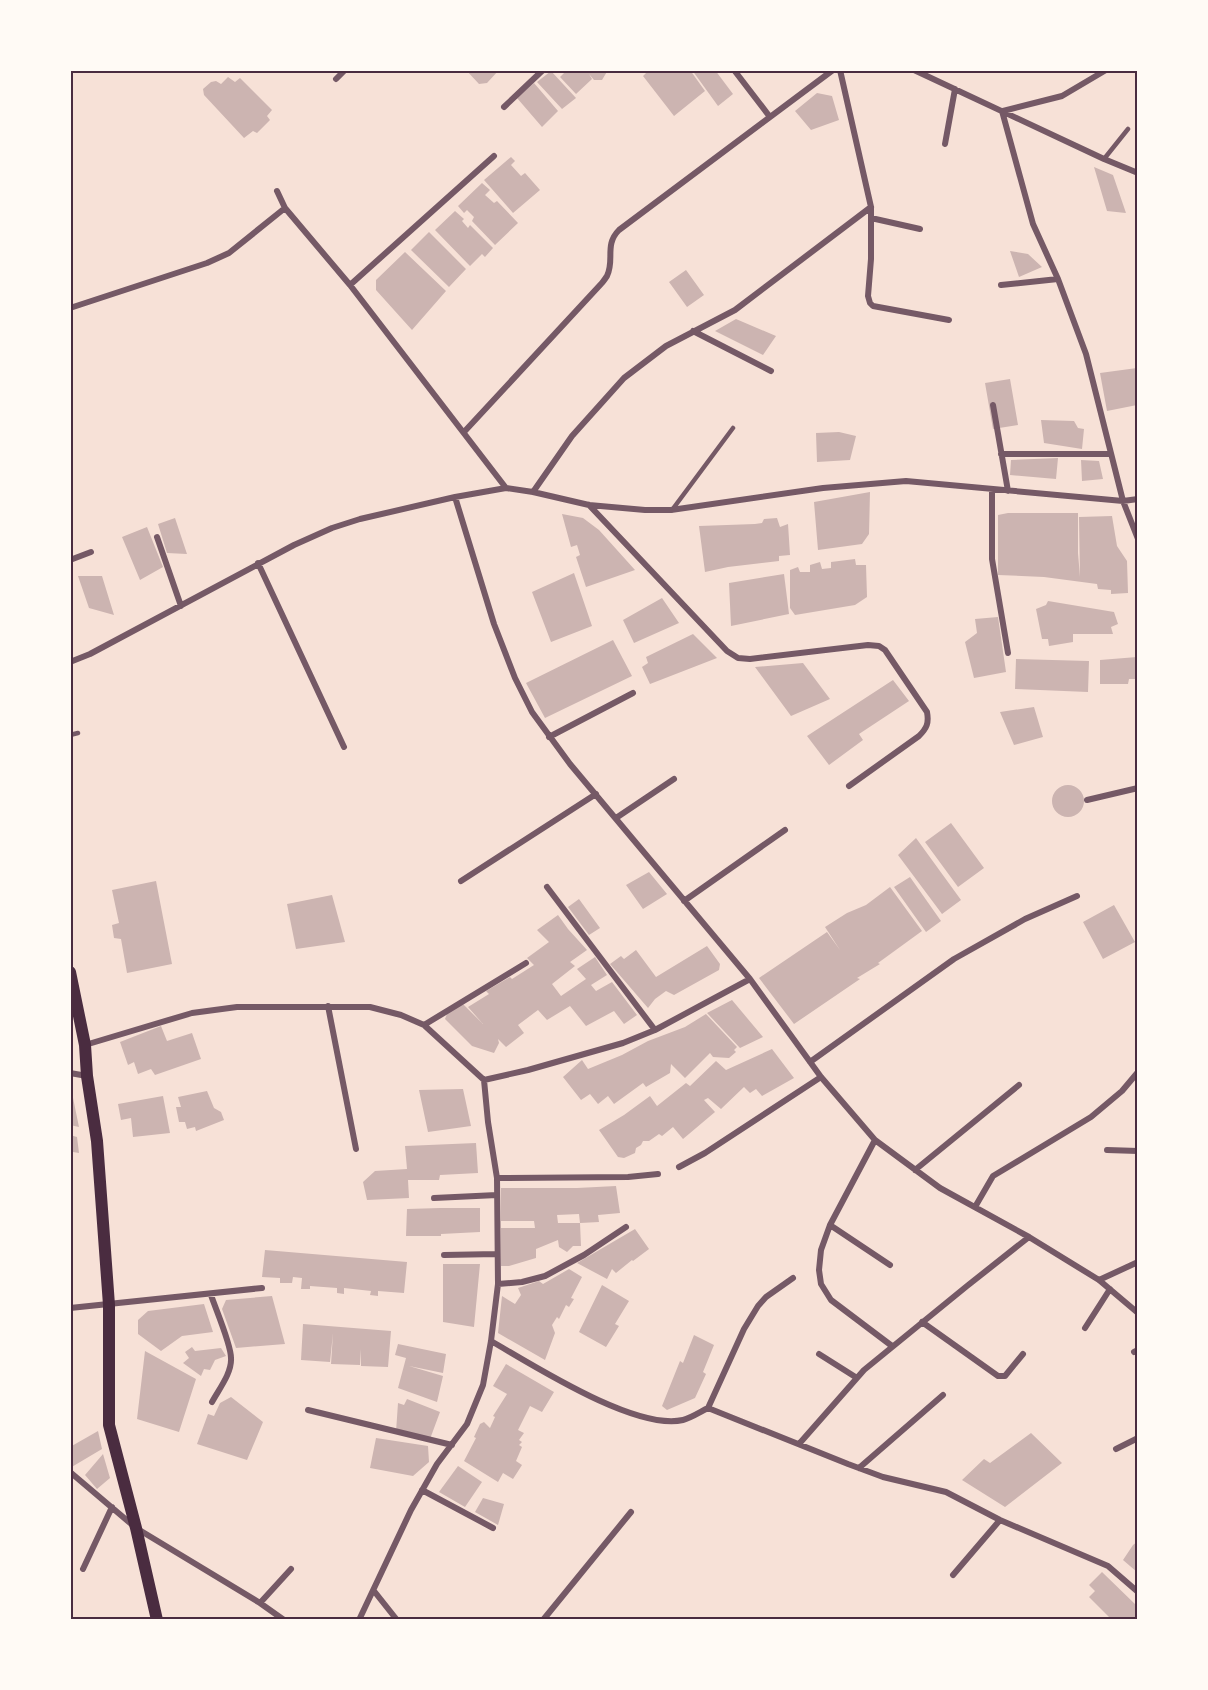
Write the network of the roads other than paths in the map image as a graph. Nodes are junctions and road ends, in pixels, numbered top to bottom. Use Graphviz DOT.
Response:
graph roads {
  1 [pos="345,70"];
  2 [pos="543,70"];
  3 [pos="734,70"];
  4 [pos="833,70"];
  5 [pos="840,70"];
  6 [pos="914,70"];
  7 [pos="934,70"];
  8 [pos="1106,70"];
  9 [pos="930,78"];
  10 [pos="336,80"];
  11 [pos="955,89"];
  12 [pos="504,107"];
  13 [pos="1002,111"];
  14 [pos="770,117"];
  15 [pos="1128,129"];
  16 [pos="945,144"];
  17 [pos="494,156"];
  18 [pos="1104,159"];
  19 [pos="1137,173"];
  20 [pos="277,191"];
  21 [pos="871,207"];
  22 [pos="285,208"];
  23 [pos="871,218"];
  24 [pos="920,229"];
  25 [pos="1058,279"];
  26 [pos="350,285"];
  27 [pos="1001,285"];
  28 [pos="70,308"];
  29 [pos="949,320"];
  30 [pos="693,331"];
  31 [pos="771,371"];
  32 [pos="993,405"];
  33 [pos="733,428"];
  34 [pos="464,432"];
  35 [pos="1001,454"];
  36 [pos="1110,454"];
  37 [pos="506,488"];
  38 [pos="992,489"];
  39 [pos="1008,491"];
  40 [pos="533,492"];
  41 [pos="455,497"];
  42 [pos="1137,499"];
  43 [pos="1123,501"];
  44 [pos="589,505"];
  45 [pos="671,510"];
  46 [pos="157,537"];
  47 [pos="1137,539"];
  48 [pos="91,552"];
  49 [pos="70,560"];
  50 [pos="258,564"];
  51 [pos="181,606"];
  52 [pos="1008,653"];
  53 [pos="70,662"];
  54 [pos="633,693"];
  55 [pos="78,733"];
  56 [pos="70,735"];
  57 [pos="549,737"];
  58 [pos="344,747"];
  59 [pos="674,778"];
  60 [pos="849,786"];
  61 [pos="1137,788"];
  62 [pos="596,795"];
  63 [pos="1087,800"];
  64 [pos="616,818"];
  65 [pos="785,830"];
  66 [pos="461,881"];
  67 [pos="547,887"];
  68 [pos="1077,896"];
  69 [pos="684,901"];
  70 [pos="526,963"];
  71 [pos="70,972"];
  72 [pos="750,979"];
  73 [pos="328,1006"];
  74 [pos="424,1025"];
  75 [pos="656,1030"];
  76 [pos="84,1045"];
  77 [pos="810,1062"];
  78 [pos="1137,1072"];
  79 [pos="70,1074"];
  80 [pos="87,1076"];
  81 [pos="821,1077"];
  82 [pos="484,1080"];
  83 [pos="1019,1085"];
  84 [pos="875,1140"];
  85 [pos="356,1149"];
  86 [pos="1107,1150"];
  87 [pos="1137,1151"];
  88 [pos="678,1167"];
  89 [pos="915,1170"];
  90 [pos="658,1174"];
  91 [pos="497,1178"];
  92 [pos="497,1195"];
  93 [pos="434,1198"];
  94 [pos="975,1207"];
  95 [pos="830,1225"];
  96 [pos="626,1227"];
  97 [pos="1029,1237"];
  98 [pos="497,1254"];
  99 [pos="444,1255"];
  100 [pos="1137,1262"];
  101 [pos="890,1265"];
  102 [pos="793,1278"];
  103 [pos="1099,1280"];
  104 [pos="498,1284"];
  105 [pos="262,1288"];
  106 [pos="1110,1289"];
  107 [pos="211,1295"];
  108 [pos="109,1305"];
  109 [pos="70,1308"];
  110 [pos="1137,1313"];
  111 [pos="922,1322"];
  112 [pos="1085,1328"];
  113 [pos="491,1341"];
  114 [pos="892,1346"];
  115 [pos="819,1354"];
  116 [pos="1023,1354"];
  117 [pos="857,1378"];
  118 [pos="943,1395"];
  119 [pos="212,1402"];
  120 [pos="708,1408"];
  121 [pos="308,1410"];
  122 [pos="1137,1438"];
  123 [pos="452,1444"];
  124 [pos="799,1444"];
  125 [pos="1116,1449"];
  126 [pos="860,1468"];
  127 [pos="70,1472"];
  128 [pos="422,1490"];
  129 [pos="112,1507"];
  130 [pos="631,1512"];
  131 [pos="1000,1520"];
  132 [pos="136,1528"];
  133 [pos="494,1528"];
  134 [pos="83,1569"];
  135 [pos="291,1569"];
  136 [pos="953,1575"];
  137 [pos="374,1592"];
  138 [pos="1137,1592"];
  139 [pos="260,1603"];
  140 [pos="156,1620"];
  141 [pos="284,1620"];
  142 [pos="359,1620"];
  143 [pos="397,1620"];
  144 [pos="543,1620"];
  1 -- 10 [label="street"];
  2 -- 12 [label="street"];
  3 -- 14 [label="street"];
  4 -- 14 [label="street"];
  5 -- 21 [label="street"];
  6 -- 9 [label="street"];
  7 -- 9 [label="street"];
  8 -- 13 [label="street"];
  9 -- 11 [label="street"];
  11 -- 13 [label="street"];
  11 -- 16 [label="street"];
  13 -- 18 [label="street"];
  13 -- 25 [label="street"];
  14 -- 34 [label="street"];
  15 -- 18 [label="lane"];
  17 -- 26 [label="street"];
  18 -- 19 [label="street"];
  20 -- 22 [label="street"];
  21 -- 23 [label="street"];
  21 -- 30 [label="street"];
  22 -- 26 [label="street"];
  22 -- 28 [label="street"];
  23 -- 24 [label="street"];
  23 -- 29 [label="street"];
  25 -- 27 [label="street"];
  25 -- 36 [label="street"];
  26 -- 34 [label="street"];
  30 -- 31 [label="street"];
  30 -- 40 [label="street"];
  32 -- 35 [label="street"];
  33 -- 45 [label="lane"];
  34 -- 37 [label="street"];
  35 -- 36 [label="street"];
  35 -- 39 [label="street"];
  36 -- 43 [label="street"];
  37 -- 40 [label="street"];
  37 -- 41 [label="street"];
  38 -- 39 [label="street"];
  38 -- 45 [label="street"];
  38 -- 52 [label="street"];
  39 -- 43 [label="street"];
  40 -- 44 [label="street"];
  41 -- 50 [label="street"];
  41 -- 57 [label="street"];
  42 -- 43 [label="street"];
  43 -- 47 [label="street"];
  44 -- 45 [label="street"];
  44 -- 60 [label="street"];
  46 -- 51 [label="street"];
  48 -- 49 [label="street"];
  50 -- 51 [label="street"];
  50 -- 58 [label="street"];
  51 -- 53 [label="street"];
  54 -- 57 [label="street"];
  55 -- 56 [label="lane"];
  57 -- 62 [label="street"];
  59 -- 64 [label="street"];
  61 -- 63 [label="street"];
  62 -- 64 [label="street"];
  62 -- 66 [label="street"];
  64 -- 69 [label="street"];
  65 -- 69 [label="street"];
  67 -- 75 [label="street"];
  68 -- 77 [label="street"];
  69 -- 72 [label="street"];
  70 -- 74 [label="street"];
  71 -- 76 [label="main road"];
  72 -- 75 [label="street"];
  72 -- 77 [label="street"];
  73 -- 74 [label="street"];
  73 -- 76 [label="street"];
  73 -- 85 [label="street"];
  74 -- 82 [label="street"];
  75 -- 82 [label="street"];
  76 -- 80 [label="main road"];
  77 -- 81 [label="street"];
  78 -- 94 [label="street"];
  79 -- 80 [label="street"];
  80 -- 108 [label="main road"];
  81 -- 84 [label="street"];
  81 -- 88 [label="street"];
  82 -- 91 [label="street"];
  83 -- 89 [label="street"];
  84 -- 89 [label="street"];
  84 -- 95 [label="street"];
  86 -- 87 [label="street"];
  89 -- 94 [label="street"];
  90 -- 91 [label="street"];
  91 -- 92 [label="street"];
  92 -- 93 [label="street"];
  92 -- 98 [label="street"];
  94 -- 97 [label="street"];
  95 -- 101 [label="street"];
  95 -- 114 [label="street"];
  96 -- 104 [label="street"];
  97 -- 103 [label="street"];
  97 -- 111 [label="street"];
  98 -- 99 [label="street"];
  98 -- 104 [label="street"];
  100 -- 103 [label="street"];
  102 -- 120 [label="street"];
  103 -- 106 [label="street"];
  104 -- 113 [label="street"];
  105 -- 107 [label="street"];
  106 -- 110 [label="street"];
  106 -- 112 [label="street"];
  107 -- 108 [label="street"];
  107 -- 119 [label="street"];
  108 -- 109 [label="street"];
  108 -- 132 [label="main road"];
  111 -- 114 [label="street"];
  111 -- 116 [label="street"];
  113 -- 120 [label="street"];
  113 -- 123 [label="street"];
  114 -- 117 [label="street"];
  115 -- 117 [label="street"];
  117 -- 124 [label="street"];
  118 -- 126 [label="street"];
  120 -- 124 [label="street"];
  121 -- 123 [label="street"];
  122 -- 125 [label="street"];
  123 -- 128 [label="street"];
  124 -- 126 [label="street"];
  126 -- 131 [label="street"];
  127 -- 129 [label="street"];
  128 -- 133 [label="street"];
  128 -- 137 [label="street"];
  129 -- 132 [label="street"];
  129 -- 134 [label="street"];
  130 -- 144 [label="street"];
  131 -- 136 [label="street"];
  131 -- 138 [label="street"];
  132 -- 139 [label="street"];
  132 -- 140 [label="main road"];
  135 -- 139 [label="street"];
  137 -- 142 [label="street"];
  137 -- 143 [label="street"];
  139 -- 141 [label="street"];
}
